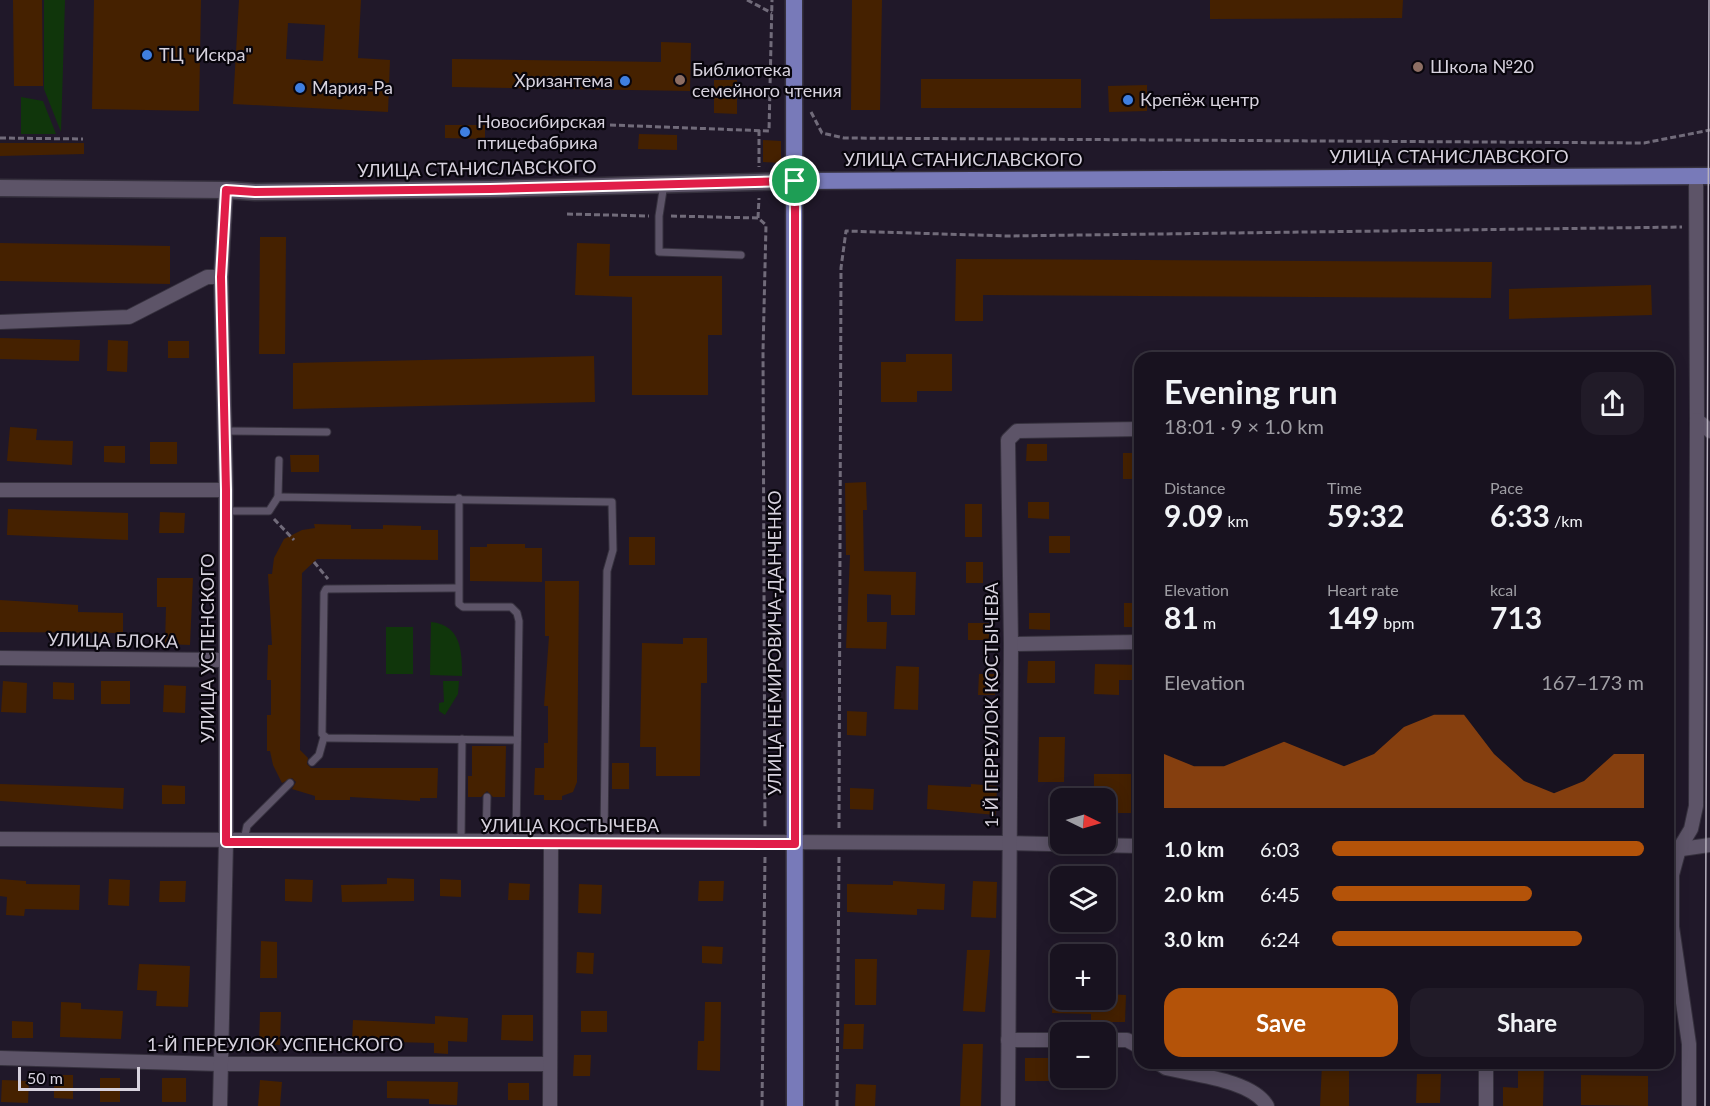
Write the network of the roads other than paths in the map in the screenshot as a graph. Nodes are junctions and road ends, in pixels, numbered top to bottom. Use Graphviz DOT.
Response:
graph roads {
  1 [pos="794,0"];
  2 [pos="1703,175"];
  3 [pos="795,181"];
  4 [pos="664,184"];
  5 [pos="0,188"];
  6 [pos="226,190"];
  7 [pos="741,255"];
  8 [pos="221,277"];
  9 [pos="0,322"];
  10 [pos="1697,420"];
  11 [pos="1134,429"];
  12 [pos="225,431"];
  13 [pos="327,432"];
  14 [pos="1710,432"];
  15 [pos="279,460"];
  16 [pos="0,490"];
  17 [pos="226,490"];
  18 [pos="278,496"];
  19 [pos="459,498"];
  20 [pos="226,510"];
  21 [pos="458,588"];
  22 [pos="1134,642"];
  23 [pos="1011,644"];
  24 [pos="0,658"];
  25 [pos="226,660"];
  26 [pos="324,737"];
  27 [pos="462,739"];
  28 [pos="517,740"];
  29 [pos="312,762"];
  30 [pos="290,783"];
  31 [pos="487,797"];
  32 [pos="0,840"];
  33 [pos="226,842"];
  34 [pos="243,842"];
  35 [pos="461,843"];
  36 [pos="486,843"];
  37 [pos="516,843"];
  38 [pos="1010,843"];
  39 [pos="551,844"];
  40 [pos="604,844"];
  41 [pos="795,844"];
  42 [pos="1710,845"];
  43 [pos="1134,846"];
  44 [pos="1674,849"];
  45 [pos="1674,850"];
  46 [pos="1674,939"];
  47 [pos="1008,1040"];
  48 [pos="1050,1040"];
  49 [pos="1116,1040"];
  50 [pos="1134,1044"];
  51 [pos="0,1058"];
  52 [pos="220,1064"];
  53 [pos="550,1064"];
  54 [pos="1170,1069"];
  55 [pos="1486,1069"];
  56 [pos="220,1106"];
  57 [pos="550,1106"];
  58 [pos="795,1106"];
  59 [pos="1008,1106"];
  60 [pos="1267,1106"];
  61 [pos="1486,1106"];
  62 [pos="1689,1106"];
  1 -- 3 [label="main road, УЛИЦА НЕМИРОВИЧА-ДАНЧЕНКО"];
  2 -- 3 [label="main road, УЛИЦА СТАНИСЛАВСКОГО"];
  2 -- 10 [label="street"];
  3 -- 4 [label="street, УЛИЦА СТАНИСЛАВСКОГО"];
  3 -- 41 [label="main road, УЛИЦА НЕМИРОВИЧА-ДАНЧЕНКО"];
  4 -- 6 [label="street, УЛИЦА СТАНИСЛАВСКОГО"];
  4 -- 7 [label="lane"];
  5 -- 6 [label="street, УЛИЦА СТАНИСЛАВСКОГО"];
  6 -- 8 [label="street, УЛИЦА УСПЕНСКОГО"];
  8 -- 9 [label="street"];
  8 -- 12 [label="street, УЛИЦА УСПЕНСКОГО"];
  10 -- 14 [label="street"];
  10 -- 44 [label="street"];
  11 -- 23 [label="street, 1-Й ПЕРЕУЛОК КОСТЫЧЕВА"];
  12 -- 13 [label="lane"];
  12 -- 17 [label="street, УЛИЦА УСПЕНСКОГО"];
  15 -- 18 [label="lane"];
  16 -- 17 [label="street"];
  17 -- 20 [label="street, УЛИЦА УСПЕНСКОГО"];
  18 -- 19 [label="lane"];
  18 -- 20 [label="lane"];
  19 -- 21 [label="lane"];
  19 -- 40 [label="lane"];
  20 -- 25 [label="street, УЛИЦА УСПЕНСКОГО"];
  21 -- 26 [label="lane"];
  21 -- 28 [label="lane"];
  22 -- 23 [label="street"];
  23 -- 38 [label="street, 1-Й ПЕРЕУЛОК КОСТЫЧЕВА"];
  24 -- 25 [label="street, УЛИЦА БЛОКА"];
  25 -- 33 [label="street, УЛИЦА УСПЕНСКОГО"];
  26 -- 27 [label="lane"];
  26 -- 29 [label="lane"];
  27 -- 28 [label="lane"];
  27 -- 35 [label="lane"];
  28 -- 37 [label="lane"];
  30 -- 34 [label="lane"];
  31 -- 36 [label="lane"];
  32 -- 33 [label="street, УЛИЦА КОСТЫЧЕВА"];
  33 -- 34 [label="street, УЛИЦА КОСТЫЧЕВА"];
  33 -- 52 [label="street, УЛИЦА УСПЕНСКОГО"];
  34 -- 35 [label="street, УЛИЦА КОСТЫЧЕВА"];
  35 -- 36 [label="street, УЛИЦА КОСТЫЧЕВА"];
  36 -- 37 [label="street, УЛИЦА КОСТЫЧЕВА"];
  37 -- 39 [label="street, УЛИЦА КОСТЫЧЕВА"];
  38 -- 41 [label="street, УЛИЦА КОСТЫЧЕВА"];
  38 -- 43 [label="street, УЛИЦА КОСТЫЧЕВА"];
  38 -- 47 [label="street, 1-Й ПЕРЕУЛОК КОСТЫЧЕВА"];
  39 -- 40 [label="street, УЛИЦА КОСТЫЧЕВА"];
  39 -- 53 [label="street"];
  40 -- 41 [label="street, УЛИЦА КОСТЫЧЕВА"];
  41 -- 58 [label="main road, УЛИЦА НЕМИРОВИЧА-ДАНЧЕНКО"];
  42 -- 45 [label="street"];
  46 -- 62 [label="street"];
  47 -- 48 [label="street"];
  47 -- 59 [label="street, 1-Й ПЕРЕУЛОК КОСТЫЧЕВА"];
  49 -- 50 [label="street"];
  51 -- 52 [label="street, 1-Й ПЕРЕУЛОК УСПЕНСКОГО"];
  52 -- 53 [label="street, 1-Й ПЕРЕУЛОК УСПЕНСКОГО"];
  52 -- 56 [label="street, УЛИЦА УСПЕНСКОГО"];
  53 -- 57 [label="street"];
  54 -- 60 [label="street"];
  55 -- 61 [label="street"];
}
